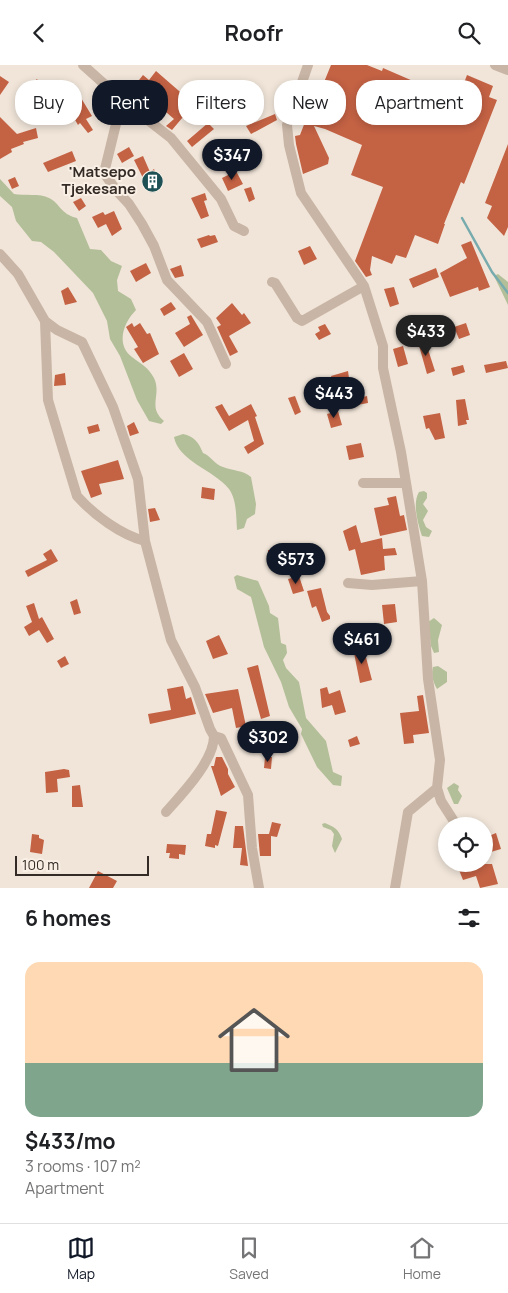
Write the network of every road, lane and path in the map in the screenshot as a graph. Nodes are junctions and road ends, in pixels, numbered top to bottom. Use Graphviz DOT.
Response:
graph roads {
  1 [pos="84,65"];
  2 [pos="308,65"];
  3 [pos="495,65"];
  4 [pos="508,70"];
  5 [pos="100,80"];
  6 [pos="116,125"];
  7 [pos="155,125"];
  8 [pos="244,231"];
  9 [pos="0,255"];
  10 [pos="272,282"];
  11 [pos="364,286"];
  12 [pos="45,321"];
  13 [pos="226,364"];
  14 [pos="363,483"];
  15 [pos="406,483"];
  16 [pos="145,541"];
  17 [pos="422,581"];
  18 [pos="348,583"];
  19 [pos="214,736"];
  20 [pos="437,788"];
  21 [pos="166,812"];
  22 [pos="451,817"];
  23 [pos="259,888"];
  24 [pos="394,888"];
  1 -- 5 [label="street"];
  2 -- 11 [label="street"];
  3 -- 4 [label="street"];
  6 -- 13 [label="street"];
  7 -- 8 [label="street"];
  9 -- 12 [label="street"];
  10 -- 11 [label="street"];
  11 -- 15 [label="street"];
  12 -- 16 [label="street"];
  12 -- 16 [label="street"];
  14 -- 15 [label="street"];
  15 -- 17 [label="street"];
  16 -- 19 [label="street"];
  17 -- 18 [label="street"];
  17 -- 20 [label="street"];
  19 -- 21 [label="street"];
  19 -- 23 [label="street"];
  20 -- 22 [label="street"];
  20 -- 24 [label="street"];
}
